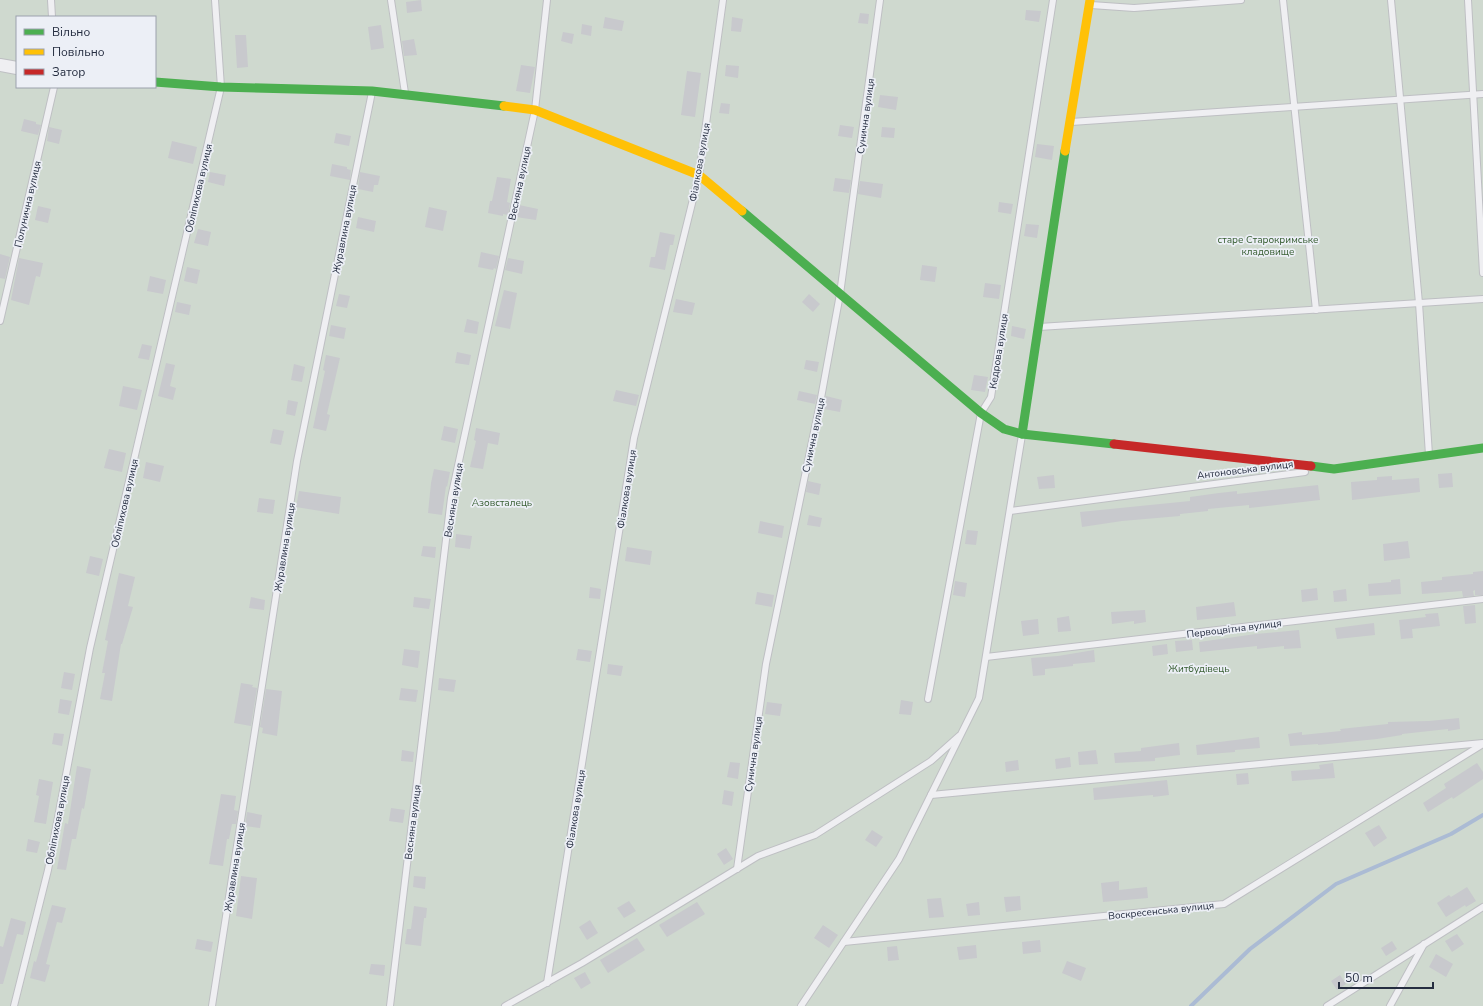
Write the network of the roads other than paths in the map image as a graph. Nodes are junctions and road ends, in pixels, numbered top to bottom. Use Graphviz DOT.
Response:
graph roads {
  1 [pos="51,0"];
  2 [pos="215,0"];
  3 [pos="391,0"];
  4 [pos="547,0"];
  5 [pos="723,0"];
  6 [pos="880,0"];
  7 [pos="1053,0"];
  8 [pos="1241,0"];
  9 [pos="1283,0"];
  10 [pos="1390,0"];
  11 [pos="1468,0"];
  12 [pos="1090,2"];
  13 [pos="52,16"];
  14 [pos="0,65"];
  15 [pos="16,68"];
  16 [pos="156,82"];
  17 [pos="222,87"];
  18 [pos="54,88"];
  19 [pos="372,91"];
  20 [pos="1483,94"];
  21 [pos="405,95"];
  22 [pos="1473,95"];
  23 [pos="1401,100"];
  24 [pos="1295,107"];
  25 [pos="535,110"];
  26 [pos="1069,123"];
  27 [pos="699,175"];
  28 [pos="1483,273"];
  29 [pos="840,294"];
  30 [pos="1483,299"];
  31 [pos="1419,303"];
  32 [pos="1316,310"];
  33 [pos="0,321"];
  34 [pos="1038,327"];
  35 [pos="981,413"];
  36 [pos="1022,434"];
  37 [pos="1483,448"];
  38 [pos="1429,455"];
  39 [pos="1334,469"];
  40 [pos="1010,511"];
  41 [pos="1483,599"];
  42 [pos="986,657"];
  43 [pos="928,699"];
  44 [pos="961,733"];
  45 [pos="1483,744"];
  46 [pos="931,795"];
  47 [pos="737,869"];
  48 [pos="1483,906"];
  49 [pos="844,942"];
  50 [pos="1424,944"];
  51 [pos="547,983"];
  52 [pos="14,1006"];
  53 [pos="212,1006"];
  54 [pos="390,1006"];
  55 [pos="505,1006"];
  56 [pos="801,1006"];
  57 [pos="1327,1006"];
  58 [pos="1390,1006"];
  1 -- 13 [label="lane"];
  2 -- 17 [label="lane, Обліпихова вулиця"];
  3 -- 21 [label="lane"];
  4 -- 25 [label="lane, Весняна вулиця"];
  5 -- 27 [label="lane, Фіалкова вулиця"];
  6 -- 29 [label="lane, Сунична вулиця"];
  7 -- 35 [label="lane, Кедрова вулиця"];
  8 -- 12 [label="lane"];
  9 -- 24 [label="lane"];
  10 -- 23 [label="lane"];
  11 -- 22 [label="lane"];
  12 -- 26 [label="street"];
  14 -- 15 [label="street"];
  16 -- 17 [label="street"];
  17 -- 19 [label="street"];
  17 -- 52 [label="lane, Обліпихова вулиця"];
  18 -- 33 [label="lane, Полунична вулиця"];
  19 -- 21 [label="street"];
  19 -- 53 [label="lane, Журавлина вулиця"];
  20 -- 22 [label="lane"];
  21 -- 25 [label="street"];
  22 -- 23 [label="lane"];
  22 -- 28 [label="lane"];
  23 -- 24 [label="lane"];
  23 -- 31 [label="lane"];
  24 -- 26 [label="lane"];
  24 -- 32 [label="lane"];
  25 -- 27 [label="street"];
  25 -- 54 [label="lane, Весняна вулиця"];
  26 -- 34 [label="street"];
  27 -- 29 [label="street"];
  27 -- 51 [label="lane, Фіалкова вулиця"];
  29 -- 35 [label="street"];
  29 -- 47 [label="lane, Сунична вулиця"];
  30 -- 31 [label="lane"];
  31 -- 32 [label="lane"];
  31 -- 38 [label="lane"];
  32 -- 34 [label="lane"];
  34 -- 36 [label="street"];
  35 -- 36 [label="street"];
  35 -- 43 [label="lane, Кедрова вулиця"];
  36 -- 39 [label="street"];
  36 -- 40 [label="lane"];
  37 -- 38 [label="street, Антоновська вулиця"];
  38 -- 39 [label="street, Антоновська вулиця"];
  39 -- 40 [label="lane, Антоновська вулиця"];
  40 -- 42 [label="lane"];
  41 -- 42 [label="lane, Первоцвітна вулиця"];
  42 -- 44 [label="lane"];
  44 -- 46 [label="lane"];
  44 -- 47 [label="lane"];
  45 -- 46 [label="lane"];
  45 -- 49 [label="lane, Воскресенська вулиця"];
  46 -- 49 [label="lane"];
  47 -- 51 [label="lane"];
  48 -- 50 [label="lane"];
  49 -- 56 [label="lane"];
  50 -- 57 [label="lane"];
  50 -- 58 [label="lane"];
  51 -- 55 [label="lane"];
}
